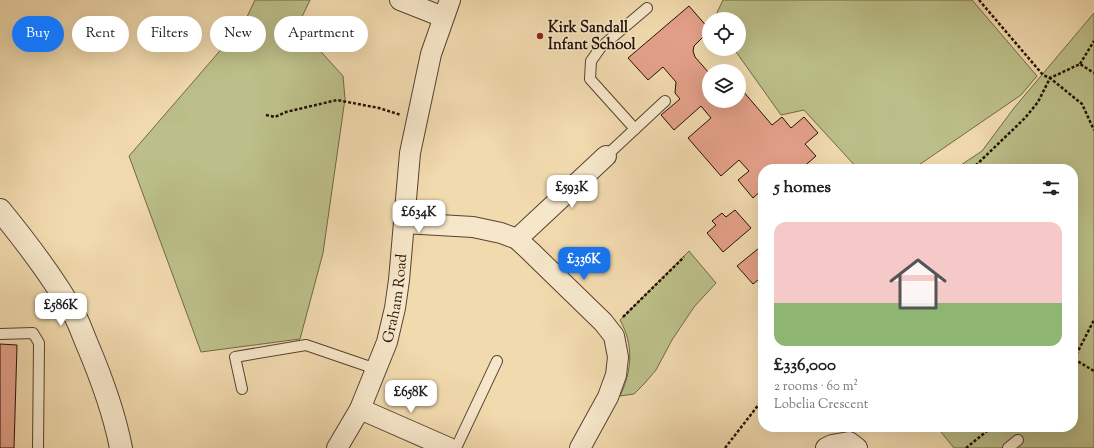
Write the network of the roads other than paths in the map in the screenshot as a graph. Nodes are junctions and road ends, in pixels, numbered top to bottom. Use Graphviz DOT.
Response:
graph roads {
  1 [pos="400,0"];
  2 [pos="648,8"];
  3 [pos="447,9"];
  4 [pos="665,101"];
  5 [pos="635,130"];
  6 [pos="606,156"];
  7 [pos="0,210"];
  8 [pos="404,224"];
  9 [pos="517,239"];
  10 [pos="0,334"];
  11 [pos="497,361"];
  12 [pos="376,369"];
  13 [pos="242,389"];
  14 [pos="360,409"];
  15 [pos="1018,440"];
  16 [pos="38,448"];
  17 [pos="121,448"];
  18 [pos="337,448"];
  19 [pos="449,448"];
  20 [pos="456,448"];
  21 [pos="580,448"];
  22 [pos="826,448"];
  23 [pos="857,448"];
  24 [pos="1008,448"];
  1 -- 3 [label="street"];
  2 -- 5 [label="lane"];
  3 -- 8 [label="street, Graham Road"];
  4 -- 5 [label="lane"];
  5 -- 6 [label="lane"];
  6 -- 9 [label="street"];
  7 -- 17 [label="street"];
  8 -- 9 [label="street"];
  8 -- 12 [label="street, Graham Road"];
  9 -- 21 [label="street"];
  10 -- 16 [label="lane"];
  11 -- 20 [label="lane"];
  12 -- 13 [label="lane"];
  12 -- 14 [label="street, Graham Road"];
  14 -- 18 [label="street, Graham Road"];
  14 -- 19 [label="street"];
  15 -- 24 [label="lane"];
  22 -- 23 [label="street"];
}
